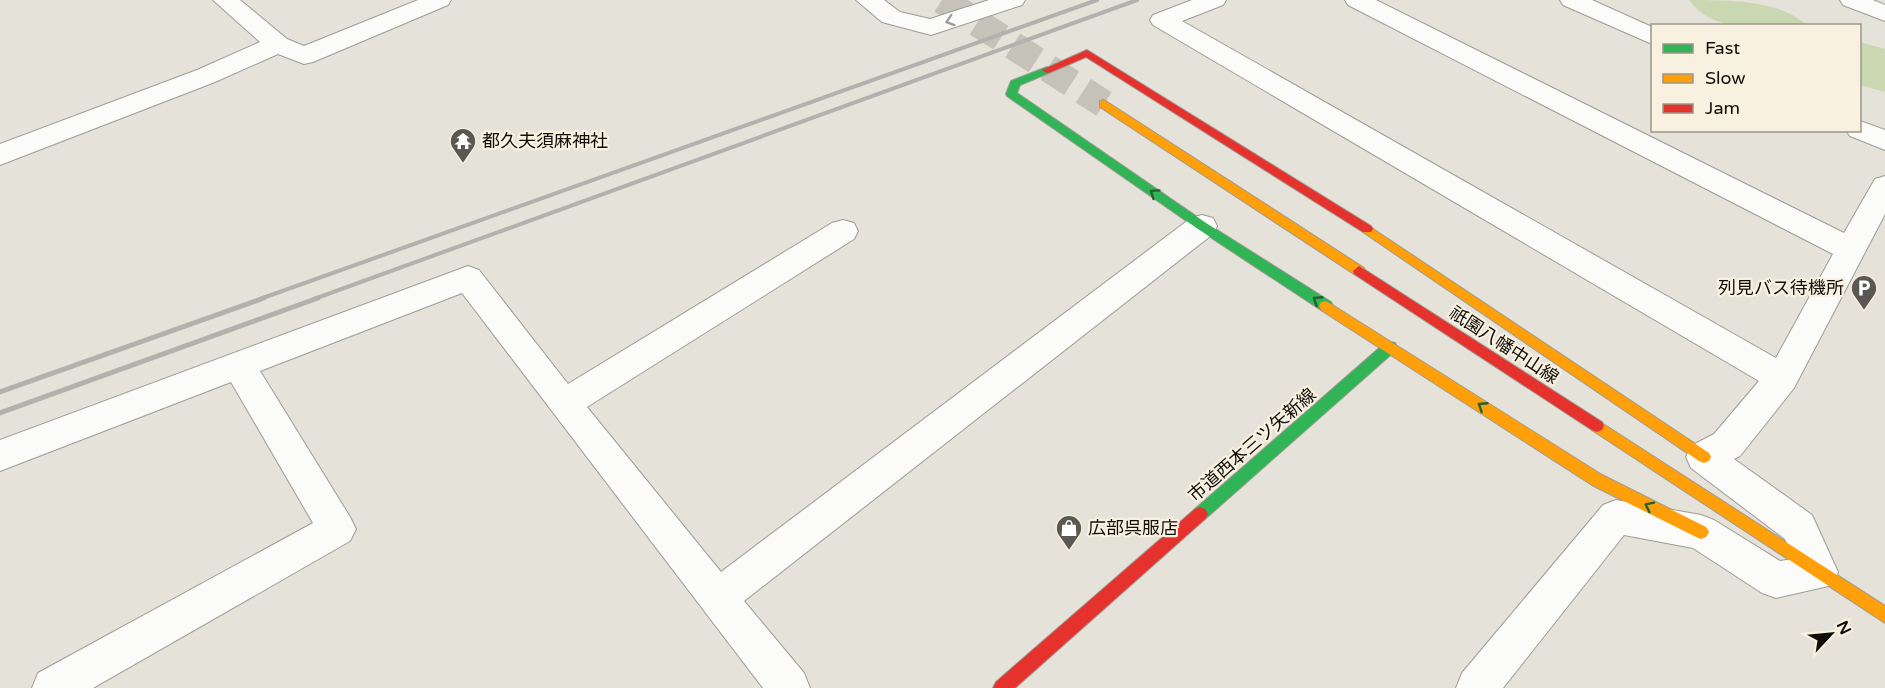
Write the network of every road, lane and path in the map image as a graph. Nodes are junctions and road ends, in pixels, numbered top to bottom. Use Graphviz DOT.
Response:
graph roads {
  1 [pos="225,0"];
  2 [pos="440,0"];
  3 [pos="868,0"];
  4 [pos="1214,0"];
  5 [pos="1357,0"];
  6 [pos="1572,0"];
  7 [pos="1852,0"];
  8 [pos="1007,1"];
  9 [pos="1885,14"];
  10 [pos="1651,35"];
  11 [pos="278,44"];
  12 [pos="1104,104"];
  13 [pos="1861,130"];
  14 [pos="1885,141"];
  15 [pos="0,155"];
  16 [pos="1885,186"];
  17 [pos="1202,226"];
  18 [pos="843,231"];
  19 [pos="1849,249"];
  20 [pos="1390,347"];
  21 [pos="238,364"];
  22 [pos="1782,378"];
  23 [pos="564,404"];
  24 [pos="0,456"];
  25 [pos="1704,457"];
  26 [pos="1701,532"];
  27 [pos="1819,572"];
  28 [pos="717,598"];
  29 [pos="1885,615"];
  30 [pos="53,688"];
  31 [pos="789,688"];
  32 [pos="1002,688"];
  33 [pos="1477,688"];
  1 -- 11 [label="street"];
  2 -- 11 [label="street"];
  8 -- 3 [label="street, one-way"];
  4 -- 22 [label="street"];
  5 -- 19 [label="street"];
  6 -- 10 [label="street"];
  7 -- 9 [label="street"];
  11 -- 15 [label="street"];
  12 -- 27 [label="street, 祇園八幡中山線"];
  13 -- 14 [label="street"];
  16 -- 19 [label="street"];
  20 -- 17 [label="street, one-way"];
  17 -- 25 [label="street, one-way"];
  17 -- 28 [label="street"];
  18 -- 23 [label="street"];
  19 -- 22 [label="street"];
  26 -- 20 [label="street, one-way"];
  20 -- 32 [label="street, 市道西本三ツ矢新線"];
  21 -- 23 [label="street"];
  21 -- 24 [label="street"];
  21 -- 30 [label="street"];
  22 -- 25 [label="street"];
  23 -- 28 [label="street"];
  25 -- 27 [label="street"];
  26 -- 27 [label="street"];
  26 -- 33 [label="street"];
  27 -- 29 [label="street, 祇園八幡中山線"];
  28 -- 31 [label="street"];
}
